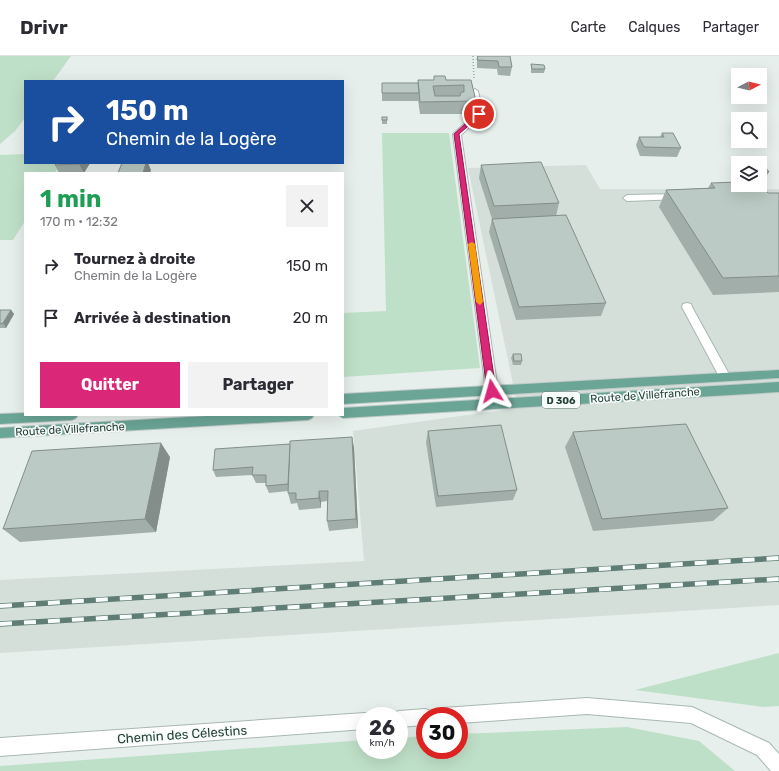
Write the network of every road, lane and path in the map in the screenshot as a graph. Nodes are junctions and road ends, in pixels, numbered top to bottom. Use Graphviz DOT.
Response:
graph roads {
  1 [pos="473,56"];
  2 [pos="475,91"];
  3 [pos="683,197"];
  4 [pos="627,198"];
  5 [pos="687,307"];
  6 [pos="779,374"];
  7 [pos="725,377"];
  8 [pos="779,387"];
  9 [pos="492,391"];
  10 [pos="344,399"];
  11 [pos="344,413"];
  12 [pos="54,416"];
  13 [pos="291,416"];
  14 [pos="0,419"];
  15 [pos="0,433"];
  16 [pos="468,714"];
  17 [pos="356,722"];
  18 [pos="0,746"];
  19 [pos="771,751"];
  20 [pos="779,767"];
  1 -- 2 [label="path"];
  2 -- 9 [label="street"];
  3 -- 4 [label="street"];
  5 -- 7 [label="street"];
  6 -- 7 [label="main road, Route de Villefranche / D 306"];
  7 -- 9 [label="main road, Route de Villefranche / D 306"];
  8 -- 11 [label="main road, Route de Villefranche / D 306"];
  9 -- 10 [label="main road, Route de Villefranche / D 306"];
  12 -- 14 [label="main road, Route de Villefranche"];
  13 -- 15 [label="main road, Route de Villefranche"];
  16 -- 19 [label="street"];
  17 -- 18 [label="street, Chemin des Célestins"];
  19 -- 20 [label="street"];
}
